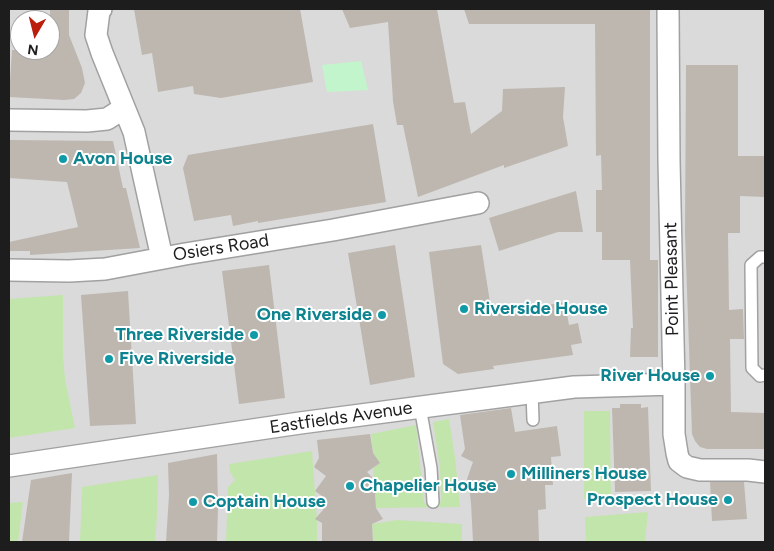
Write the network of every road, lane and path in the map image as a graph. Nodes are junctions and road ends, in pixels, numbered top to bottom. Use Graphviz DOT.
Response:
graph roads {
  1 [pos="101,9"];
  2 [pos="668,9"];
  3 [pos="124,108"];
  4 [pos="9,120"];
  5 [pos="478,203"];
  6 [pos="765,257"];
  7 [pos="162,258"];
  8 [pos="9,270"];
  9 [pos="765,375"];
  10 [pos="674,384"];
  11 [pos="532,392"];
  12 [pos="420,407"];
  13 [pos="533,420"];
  14 [pos="9,466"];
  15 [pos="765,472"];
  16 [pos="433,502"];
  1 -- 3 [label="street, Osiers Road"];
  2 -- 10 [label="street, Point Pleasant"];
  3 -- 4 [label="street"];
  3 -- 7 [label="street, Osiers Road"];
  5 -- 7 [label="street, Osiers Road"];
  6 -- 9 [label="lane"];
  7 -- 8 [label="street"];
  10 -- 11 [label="street, Eastfields Avenue"];
  10 -- 15 [label="street, Point Pleasant"];
  11 -- 12 [label="street, Eastfields Avenue"];
  11 -- 13 [label="lane"];
  12 -- 14 [label="street, Eastfields Avenue"];
  12 -- 16 [label="lane"];
}
